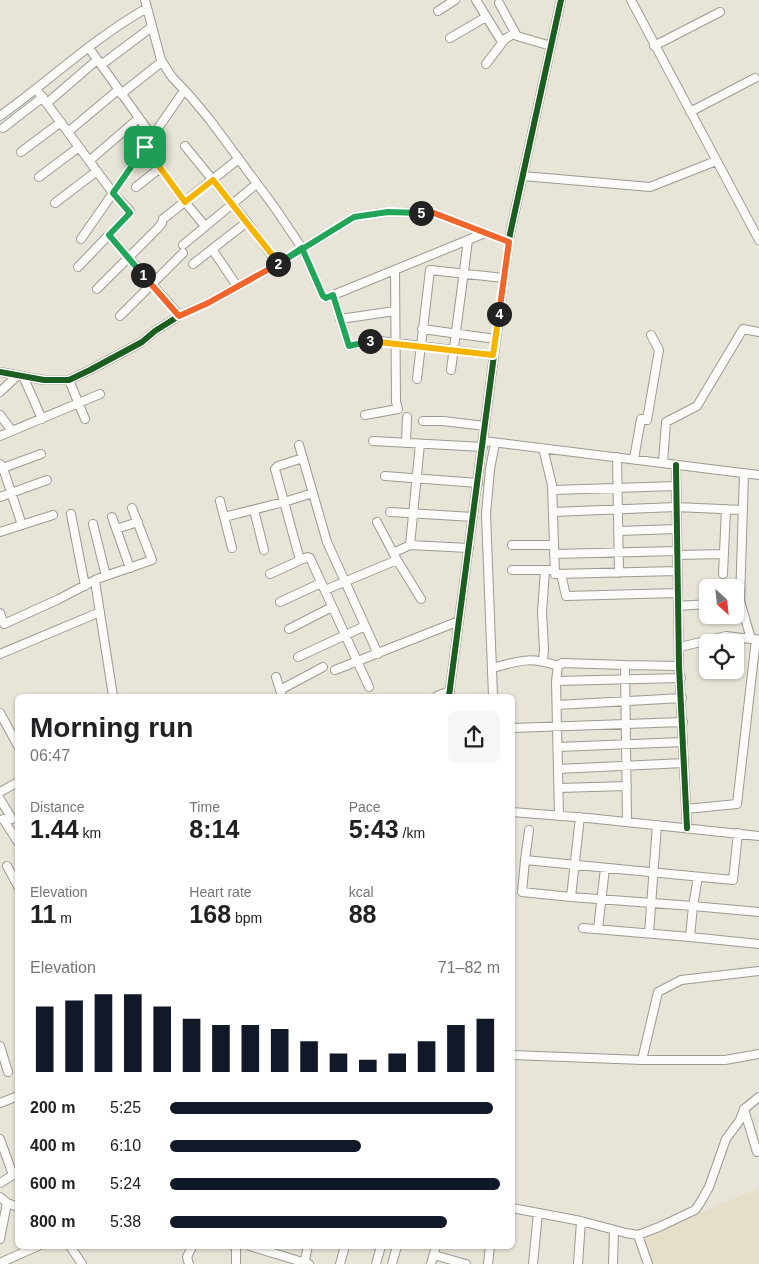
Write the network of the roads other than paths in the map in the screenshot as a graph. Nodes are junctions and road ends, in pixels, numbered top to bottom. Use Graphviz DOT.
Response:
graph roads {
  1 [pos="455,0"];
  2 [pos="476,0"];
  3 [pos="561,0"];
  4 [pos="631,0"];
  5 [pos="499,3"];
  6 [pos="146,4"];
  7 [pos="438,11"];
  8 [pos="720,12"];
  9 [pos="486,17"];
  10 [pos="148,29"];
  11 [pos="515,33"];
  12 [pos="450,38"];
  13 [pos="502,42"];
  14 [pos="551,46"];
  15 [pos="654,46"];
  16 [pos="89,48"];
  17 [pos="99,63"];
  18 [pos="159,64"];
  19 [pos="486,64"];
  20 [pos="755,78"];
  21 [pos="36,89"];
  22 [pos="120,92"];
  23 [pos="181,95"];
  24 [pos="45,100"];
  25 [pos="690,112"];
  26 [pos="0,116"];
  27 [pos="139,118"];
  28 [pos="61,122"];
  29 [pos="3,128"];
  30 [pos="68,132"];
  31 [pos="152,136"];
  32 [pos="185,146"];
  33 [pos="79,147"];
  34 [pos="145,147"];
  35 [pos="21,152"];
  36 [pos="716,160"];
  37 [pos="89,161"];
  38 [pos="236,161"];
  39 [pos="160,168"];
  40 [pos="97,171"];
  41 [pos="523,176"];
  42 [pos="39,177"];
  43 [pos="213,180"];
  44 [pos="254,186"];
  45 [pos="136,187"];
  46 [pos="113,193"];
  47 [pos="185,202"];
  48 [pos="55,203"];
  49 [pos="232,204"];
  50 [pos="247,222"];
  51 [pos="205,226"];
  52 [pos="485,233"];
  53 [pos="109,235"];
  54 [pos="81,239"];
  55 [pos="468,240"];
  56 [pos="759,240"];
  57 [pos="509,242"];
  58 [pos="302,248"];
  59 [pos="212,249"];
  60 [pos="128,258"];
  61 [pos="194,264"];
  62 [pos="278,264"];
  63 [pos="78,267"];
  64 [pos="395,270"];
  65 [pos="464,274"];
  66 [pos="504,278"];
  67 [pos="151,284"];
  68 [pos="237,286"];
  69 [pos="97,289"];
  70 [pos="333,295"];
  71 [pos="395,311"];
  72 [pos="120,316"];
  73 [pos="179,316"];
  74 [pos="340,319"];
  75 [pos="422,329"];
  76 [pos="759,332"];
  77 [pos="456,334"];
  78 [pos="651,334"];
  79 [pos="496,339"];
  80 [pos="394,343"];
  81 [pos="420,346"];
  82 [pos="454,350"];
  83 [pos="493,355"];
  84 [pos="451,370"];
  85 [pos="0,372"];
  86 [pos="21,376"];
  87 [pos="417,379"];
  88 [pos="69,380"];
  89 [pos="0,392"];
  90 [pos="100,394"];
  91 [pos="79,403"];
  92 [pos="0,415"];
  93 [pos="365,415"];
  94 [pos="407,418"];
  95 [pos="42,419"];
  96 [pos="85,419"];
  97 [pos="423,421"];
  98 [pos="486,426"];
  99 [pos="12,431"];
  100 [pos="0,436"];
  101 [pos="373,441"];
  102 [pos="495,443"];
  103 [pos="406,444"];
  104 [pos="420,444"];
  105 [pos="483,444"];
  106 [pos="299,445"];
  107 [pos="543,448"];
  108 [pos="41,454"];
  109 [pos="617,457"];
  110 [pos="303,458"];
  111 [pos="634,459"];
  112 [pos="663,463"];
  113 [pos="676,464"];
  114 [pos="1,467"];
  115 [pos="744,473"];
  116 [pos="759,475"];
  117 [pos="385,476"];
  118 [pos="417,479"];
  119 [pos="47,480"];
  120 [pos="478,483"];
  121 [pos="676,486"];
  122 [pos="618,488"];
  123 [pos="552,490"];
  124 [pos="313,493"];
  125 [pos="12,494"];
  126 [pos="0,497"];
  127 [pos="220,501"];
  128 [pos="284,502"];
  129 [pos="676,507"];
  130 [pos="132,508"];
  131 [pos="618,509"];
  132 [pos="726,509"];
  133 [pos="254,510"];
  134 [pos="743,510"];
  135 [pos="390,512"];
  136 [pos="553,512"];
  137 [pos="71,514"];
  138 [pos="413,514"];
  139 [pos="53,515"];
  140 [pos="112,517"];
  141 [pos="224,517"];
  142 [pos="474,517"];
  143 [pos="138,522"];
  144 [pos="377,522"];
  145 [pos="93,524"];
  146 [pos="22,525"];
  147 [pos="116,529"];
  148 [pos="677,529"];
  149 [pos="618,530"];
  150 [pos="0,532"];
  151 [pos="410,545"];
  152 [pos="512,545"];
  153 [pos="554,545"];
  154 [pos="232,548"];
  155 [pos="469,548"];
  156 [pos="264,550"];
  157 [pos="619,552"];
  158 [pos="677,553"];
  159 [pos="554,554"];
  160 [pos="724,554"];
  161 [pos="395,556"];
  162 [pos="300,560"];
  163 [pos="130,568"];
  164 [pos="512,570"];
  165 [pos="546,570"];
  166 [pos="677,571"];
  167 [pos="558,572"];
  168 [pos="619,573"];
  169 [pos="270,574"];
  170 [pos="723,574"];
  171 [pos="106,576"];
  172 [pos="739,579"];
  173 [pos="95,581"];
  174 [pos="344,581"];
  175 [pos="85,586"];
  176 [pos="323,586"];
  177 [pos="677,593"];
  178 [pos="421,599"];
  179 [pos="280,602"];
  180 [pos="699,605"];
  181 [pos="678,606"];
  182 [pos="332,607"];
  183 [pos="100,612"];
  184 [pos="0,613"];
  185 [pos="744,619"];
  186 [pos="459,621"];
  187 [pos="365,626"];
  188 [pos="289,629"];
  189 [pos="346,635"];
  190 [pos="751,639"];
  191 [pos="680,647"];
  192 [pos="0,654"];
  193 [pos="378,654"];
  194 [pos="298,657"];
  195 [pos="543,661"];
  196 [pos="358,662"];
  197 [pos="625,665"];
  198 [pos="558,666"];
  199 [pos="679,666"];
  200 [pos="323,667"];
  201 [pos="492,668"];
  202 [pos="335,670"];
  203 [pos="276,677"];
  204 [pos="681,678"];
  205 [pos="625,680"];
  206 [pos="556,681"];
  207 [pos="369,688"];
  208 [pos="281,693"];
  209 [pos="450,693"];
  210 [pos="113,694"];
  211 [pos="492,694"];
  212 [pos="682,698"];
  213 [pos="626,701"];
  214 [pos="557,704"];
  215 [pos="0,714"];
  216 [pos="683,722"];
  217 [pos="626,724"];
  218 [pos="557,727"];
  219 [pos="515,728"];
  220 [pos="15,741"];
  221 [pos="684,742"];
  222 [pos="626,744"];
  223 [pos="558,747"];
  224 [pos="684,763"];
  225 [pos="626,766"];
  226 [pos="558,769"];
  227 [pos="15,784"];
  228 [pos="627,786"];
  229 [pos="559,788"];
  230 [pos="0,792"];
  231 [pos="0,799"];
  232 [pos="686,809"];
  233 [pos="515,812"];
  234 [pos="559,816"];
  235 [pos="580,817"];
  236 [pos="2,819"];
  237 [pos="15,819"];
  238 [pos="627,822"];
  239 [pos="657,825"];
  240 [pos="687,828"];
  241 [pos="529,830"];
  242 [pos="738,833"];
  243 [pos="759,836"];
  244 [pos="15,838"];
  245 [pos="526,860"];
  246 [pos="575,865"];
  247 [pos="7,866"];
  248 [pos="605,868"];
  249 [pos="653,872"];
  250 [pos="698,877"];
  251 [pos="15,881"];
  252 [pos="572,897"];
  253 [pos="602,899"];
  254 [pos="651,903"];
  255 [pos="693,906"];
  256 [pos="759,912"];
  257 [pos="583,928"];
  258 [pos="598,929"];
  259 [pos="649,934"];
  260 [pos="690,937"];
  261 [pos="759,944"];
  262 [pos="759,972"];
  263 [pos="0,1047"];
  264 [pos="759,1054"];
  265 [pos="515,1055"];
  266 [pos="642,1060"];
  267 [pos="8,1072"];
  268 [pos="15,1097"];
  269 [pos="759,1097"];
  270 [pos="0,1103"];
  271 [pos="744,1109"];
  272 [pos="0,1138"];
  273 [pos="758,1149"];
  274 [pos="15,1174"];
  275 [pos="0,1183"];
  276 [pos="3,1200"];
  277 [pos="15,1206"];
  278 [pos="515,1208"];
  279 [pos="538,1212"];
  280 [pos="581,1221"];
  281 [pos="614,1231"];
  282 [pos="638,1235"];
  283 [pos="0,1239"];
  284 [pos="31,1249"];
  285 [pos="72,1249"];
  286 [pos="191,1249"];
  287 [pos="236,1249"];
  288 [pos="270,1249"];
  289 [pos="308,1249"];
  290 [pos="344,1249"];
  291 [pos="380,1249"];
  292 [pos="396,1249"];
  293 [pos="435,1249"];
  294 [pos="490,1249"];
  295 [pos="434,1255"];
  296 [pos="0,1263"];
  297 [pos="82,1264"];
  298 [pos="189,1264"];
  299 [pos="236,1264"];
  300 [pos="306,1264"];
  301 [pos="340,1264"];
  302 [pos="376,1264"];
  303 [pos="392,1264"];
  304 [pos="431,1264"];
  305 [pos="466,1264"];
  306 [pos="488,1264"];
  307 [pos="533,1264"];
  308 [pos="578,1264"];
  309 [pos="614,1264"];
  310 [pos="648,1264"];
  1 -- 7 [label="street"];
  2 -- 9 [label="street"];
  3 -- 14 [label="street"];
  4 -- 15 [label="street"];
  5 -- 11 [label="street"];
  6 -- 16 [label="street"];
  6 -- 58 [label="street"];
  8 -- 15 [label="street"];
  9 -- 12 [label="street"];
  9 -- 13 [label="street"];
  10 -- 17 [label="street"];
  11 -- 13 [label="street"];
  11 -- 14 [label="street"];
  13 -- 19 [label="street"];
  14 -- 41 [label="street"];
  15 -- 25 [label="street"];
  16 -- 17 [label="street"];
  16 -- 21 [label="street"];
  17 -- 22 [label="street"];
  17 -- 24 [label="street"];
  18 -- 22 [label="street"];
  20 -- 25 [label="street"];
  21 -- 24 [label="street"];
  21 -- 26 [label="street"];
  22 -- 27 [label="street"];
  22 -- 30 [label="street"];
  23 -- 31 [label="street"];
  24 -- 28 [label="street"];
  24 -- 29 [label="street"];
  25 -- 36 [label="street"];
  27 -- 31 [label="street"];
  27 -- 37 [label="street"];
  28 -- 30 [label="street"];
  28 -- 35 [label="street"];
  30 -- 33 [label="street"];
  31 -- 34 [label="street"];
  32 -- 43 [label="street"];
  33 -- 37 [label="street"];
  33 -- 42 [label="street"];
  34 -- 39 [label="street"];
  34 -- 46 [label="street"];
  36 -- 41 [label="street"];
  36 -- 56 [label="street"];
  37 -- 40 [label="street"];
  38 -- 43 [label="street"];
  39 -- 45 [label="street"];
  39 -- 47 [label="street"];
  40 -- 46 [label="street"];
  40 -- 48 [label="street"];
  41 -- 57 [label="street"];
  43 -- 47 [label="street"];
  43 -- 49 [label="street"];
  44 -- 49 [label="street"];
  46 -- 53 [label="street"];
  46 -- 54 [label="street"];
  47 -- 51 [label="street"];
  47 -- 60 [label="street"];
  49 -- 50 [label="street"];
  49 -- 51 [label="street"];
  50 -- 59 [label="street"];
  50 -- 62 [label="street"];
  51 -- 67 [label="street"];
  52 -- 55 [label="street"];
  52 -- 57 [label="street"];
  52 -- 58 [label="street"];
  53 -- 60 [label="street"];
  53 -- 63 [label="street"];
  55 -- 64 [label="street"];
  55 -- 65 [label="street"];
  57 -- 66 [label="street"];
  58 -- 62 [label="street"];
  58 -- 70 [label="street"];
  59 -- 61 [label="street"];
  59 -- 68 [label="street"];
  60 -- 67 [label="street"];
  60 -- 69 [label="street"];
  62 -- 68 [label="street"];
  64 -- 70 [label="street"];
  64 -- 71 [label="street"];
  65 -- 66 [label="street"];
  65 -- 75 [label="street"];
  65 -- 77 [label="street"];
  66 -- 79 [label="street"];
  67 -- 72 [label="street"];
  67 -- 73 [label="street"];
  68 -- 73 [label="street"];
  70 -- 74 [label="street"];
  71 -- 74 [label="street"];
  71 -- 80 [label="street"];
  73 -- 88 [label="street"];
  74 -- 80 [label="street"];
  75 -- 77 [label="street"];
  75 -- 81 [label="street"];
  76 -- 112 [label="street"];
  77 -- 79 [label="street"];
  77 -- 82 [label="street"];
  78 -- 111 [label="street"];
  79 -- 83 [label="street"];
  80 -- 81 [label="street"];
  80 -- 93 [label="street"];
  81 -- 82 [label="street"];
  81 -- 87 [label="street"];
  82 -- 83 [label="street"];
  82 -- 84 [label="street"];
  83 -- 98 [label="street"];
  85 -- 86 [label="street"];
  86 -- 88 [label="street"];
  86 -- 89 [label="street"];
  86 -- 95 [label="street"];
  88 -- 91 [label="street"];
  90 -- 91 [label="street"];
  91 -- 95 [label="street"];
  91 -- 96 [label="street"];
  92 -- 99 [label="street"];
  94 -- 103 [label="street"];
  95 -- 99 [label="street"];
  97 -- 98 [label="street"];
  98 -- 105 [label="street"];
  99 -- 100 [label="street"];
  101 -- 103 [label="street"];
  102 -- 105 [label="street"];
  102 -- 107 [label="street"];
  102 -- 201 [label="street"];
  103 -- 104 [label="street"];
  104 -- 105 [label="street"];
  104 -- 118 [label="street"];
  105 -- 120 [label="street"];
  106 -- 110 [label="street"];
  107 -- 109 [label="street"];
  107 -- 123 [label="street"];
  108 -- 114 [label="street"];
  109 -- 111 [label="street"];
  109 -- 122 [label="street"];
  110 -- 124 [label="street"];
  110 -- 128 [label="street"];
  111 -- 112 [label="street"];
  112 -- 113 [label="street"];
  113 -- 115 [label="street"];
  113 -- 121 [label="street"];
  114 -- 125 [label="street"];
  115 -- 116 [label="street"];
  115 -- 134 [label="street"];
  117 -- 118 [label="street"];
  118 -- 120 [label="street"];
  118 -- 138 [label="street"];
  119 -- 125 [label="street"];
  120 -- 142 [label="street"];
  121 -- 122 [label="street"];
  121 -- 129 [label="street"];
  122 -- 123 [label="street"];
  122 -- 131 [label="street"];
  123 -- 136 [label="street"];
  124 -- 128 [label="street"];
  124 -- 174 [label="street"];
  125 -- 126 [label="street"];
  125 -- 146 [label="street"];
  127 -- 141 [label="street"];
  128 -- 133 [label="street"];
  128 -- 162 [label="street"];
  129 -- 131 [label="street"];
  129 -- 132 [label="street"];
  129 -- 148 [label="street"];
  130 -- 143 [label="street"];
  131 -- 136 [label="street"];
  131 -- 149 [label="street"];
  132 -- 134 [label="street"];
  132 -- 160 [label="street"];
  133 -- 141 [label="street"];
  133 -- 156 [label="street"];
  134 -- 172 [label="street"];
  135 -- 138 [label="street"];
  136 -- 153 [label="street"];
  137 -- 175 [label="street"];
  138 -- 142 [label="street"];
  138 -- 151 [label="street"];
  139 -- 146 [label="street"];
  140 -- 147 [label="street"];
  141 -- 154 [label="street"];
  142 -- 155 [label="street"];
  143 -- 147 [label="street"];
  143 -- 163 [label="street"];
  144 -- 161 [label="street"];
  145 -- 171 [label="street"];
  146 -- 150 [label="street"];
  147 -- 163 [label="street"];
  148 -- 149 [label="street"];
  148 -- 158 [label="street"];
  149 -- 157 [label="street"];
  151 -- 155 [label="street"];
  151 -- 161 [label="street"];
  152 -- 153 [label="street"];
  153 -- 159 [label="street"];
  155 -- 186 [label="street"];
  157 -- 158 [label="street"];
  157 -- 159 [label="street"];
  157 -- 168 [label="street"];
  158 -- 160 [label="street"];
  158 -- 166 [label="street"];
  159 -- 167 [label="street"];
  160 -- 170 [label="street"];
  161 -- 174 [label="street"];
  161 -- 178 [label="street"];
  162 -- 169 [label="street"];
  162 -- 176 [label="street"];
  163 -- 171 [label="street"];
  164 -- 165 [label="street"];
  165 -- 167 [label="street"];
  165 -- 195 [label="street"];
  166 -- 168 [label="street"];
  166 -- 177 [label="street"];
  167 -- 168 [label="street"];
  167 -- 177 [label="street"];
  171 -- 173 [label="street"];
  173 -- 175 [label="street"];
  173 -- 183 [label="street"];
  174 -- 176 [label="street"];
  174 -- 187 [label="street"];
  175 -- 184 [label="street"];
  176 -- 179 [label="street"];
  176 -- 182 [label="street"];
  177 -- 181 [label="street"];
  180 -- 181 [label="street"];
  181 -- 191 [label="street"];
  182 -- 188 [label="street"];
  182 -- 189 [label="street"];
  183 -- 192 [label="street"];
  183 -- 210 [label="street"];
  185 -- 190 [label="street"];
  186 -- 193 [label="street"];
  186 -- 209 [label="street"];
  187 -- 189 [label="street"];
  187 -- 193 [label="street"];
  189 -- 194 [label="street"];
  189 -- 196 [label="street"];
  190 -- 191 [label="street"];
  190 -- 232 [label="street"];
  191 -- 199 [label="street"];
  193 -- 196 [label="street"];
  195 -- 198 [label="street"];
  195 -- 201 [label="street"];
  196 -- 202 [label="street"];
  196 -- 207 [label="street"];
  197 -- 198 [label="street"];
  197 -- 199 [label="street"];
  197 -- 205 [label="street"];
  198 -- 206 [label="street"];
  199 -- 204 [label="street"];
  200 -- 208 [label="street"];
  201 -- 211 [label="street"];
  203 -- 208 [label="street"];
  204 -- 205 [label="street"];
  204 -- 212 [label="street"];
  205 -- 206 [label="street"];
  205 -- 213 [label="street"];
  206 -- 214 [label="street"];
  212 -- 213 [label="street"];
  212 -- 216 [label="street"];
  213 -- 214 [label="street"];
  213 -- 217 [label="street"];
  214 -- 218 [label="street"];
  215 -- 220 [label="street"];
  216 -- 217 [label="street"];
  216 -- 221 [label="street"];
  217 -- 218 [label="street"];
  217 -- 222 [label="street"];
  218 -- 219 [label="street"];
  218 -- 223 [label="street"];
  221 -- 222 [label="street"];
  221 -- 224 [label="street"];
  222 -- 223 [label="street"];
  222 -- 225 [label="street"];
  223 -- 226 [label="street"];
  224 -- 225 [label="street"];
  224 -- 232 [label="street"];
  225 -- 226 [label="street"];
  225 -- 228 [label="street"];
  226 -- 229 [label="street"];
  227 -- 230 [label="street"];
  228 -- 229 [label="street"];
  228 -- 238 [label="street"];
  229 -- 234 [label="street"];
  231 -- 237 [label="street"];
  232 -- 240 [label="street"];
  233 -- 234 [label="street"];
  234 -- 235 [label="street"];
  235 -- 238 [label="street"];
  235 -- 246 [label="street"];
  236 -- 237 [label="street"];
  236 -- 244 [label="street"];
  238 -- 239 [label="street"];
  239 -- 240 [label="street"];
  239 -- 249 [label="street"];
  240 -- 242 [label="street"];
  241 -- 245 [label="street"];
  242 -- 243 [label="street"];
  242 -- 250 [label="street"];
  245 -- 246 [label="street"];
  245 -- 252 [label="street"];
  246 -- 248 [label="street"];
  246 -- 252 [label="street"];
  247 -- 251 [label="street"];
  248 -- 249 [label="street"];
  248 -- 253 [label="street"];
  249 -- 250 [label="street"];
  249 -- 254 [label="street"];
  250 -- 255 [label="street"];
  252 -- 253 [label="street"];
  253 -- 254 [label="street"];
  253 -- 258 [label="street"];
  254 -- 255 [label="street"];
  254 -- 259 [label="street"];
  255 -- 256 [label="street"];
  255 -- 260 [label="street"];
  257 -- 258 [label="street"];
  258 -- 259 [label="street"];
  259 -- 260 [label="street"];
  260 -- 261 [label="street"];
  262 -- 266 [label="street"];
  263 -- 267 [label="street"];
  264 -- 266 [label="street"];
  265 -- 266 [label="street"];
  268 -- 270 [label="street"];
  269 -- 271 [label="street"];
  271 -- 273 [label="street"];
  271 -- 282 [label="street"];
  272 -- 274 [label="street"];
  274 -- 275 [label="street"];
  276 -- 277 [label="street"];
  276 -- 283 [label="street"];
  278 -- 279 [label="street"];
  279 -- 280 [label="street"];
  279 -- 307 [label="street"];
  280 -- 281 [label="street"];
  280 -- 308 [label="street"];
  281 -- 282 [label="street"];
  281 -- 309 [label="street"];
  282 -- 310 [label="street"];
  284 -- 296 [label="street"];
  285 -- 297 [label="street"];
  286 -- 298 [label="street"];
  287 -- 299 [label="street"];
  288 -- 300 [label="street"];
  289 -- 300 [label="street"];
  290 -- 301 [label="street"];
  291 -- 302 [label="street"];
  292 -- 303 [label="street"];
  293 -- 295 [label="street"];
  294 -- 306 [label="street"];
  295 -- 304 [label="street"];
  295 -- 305 [label="street"];
}
